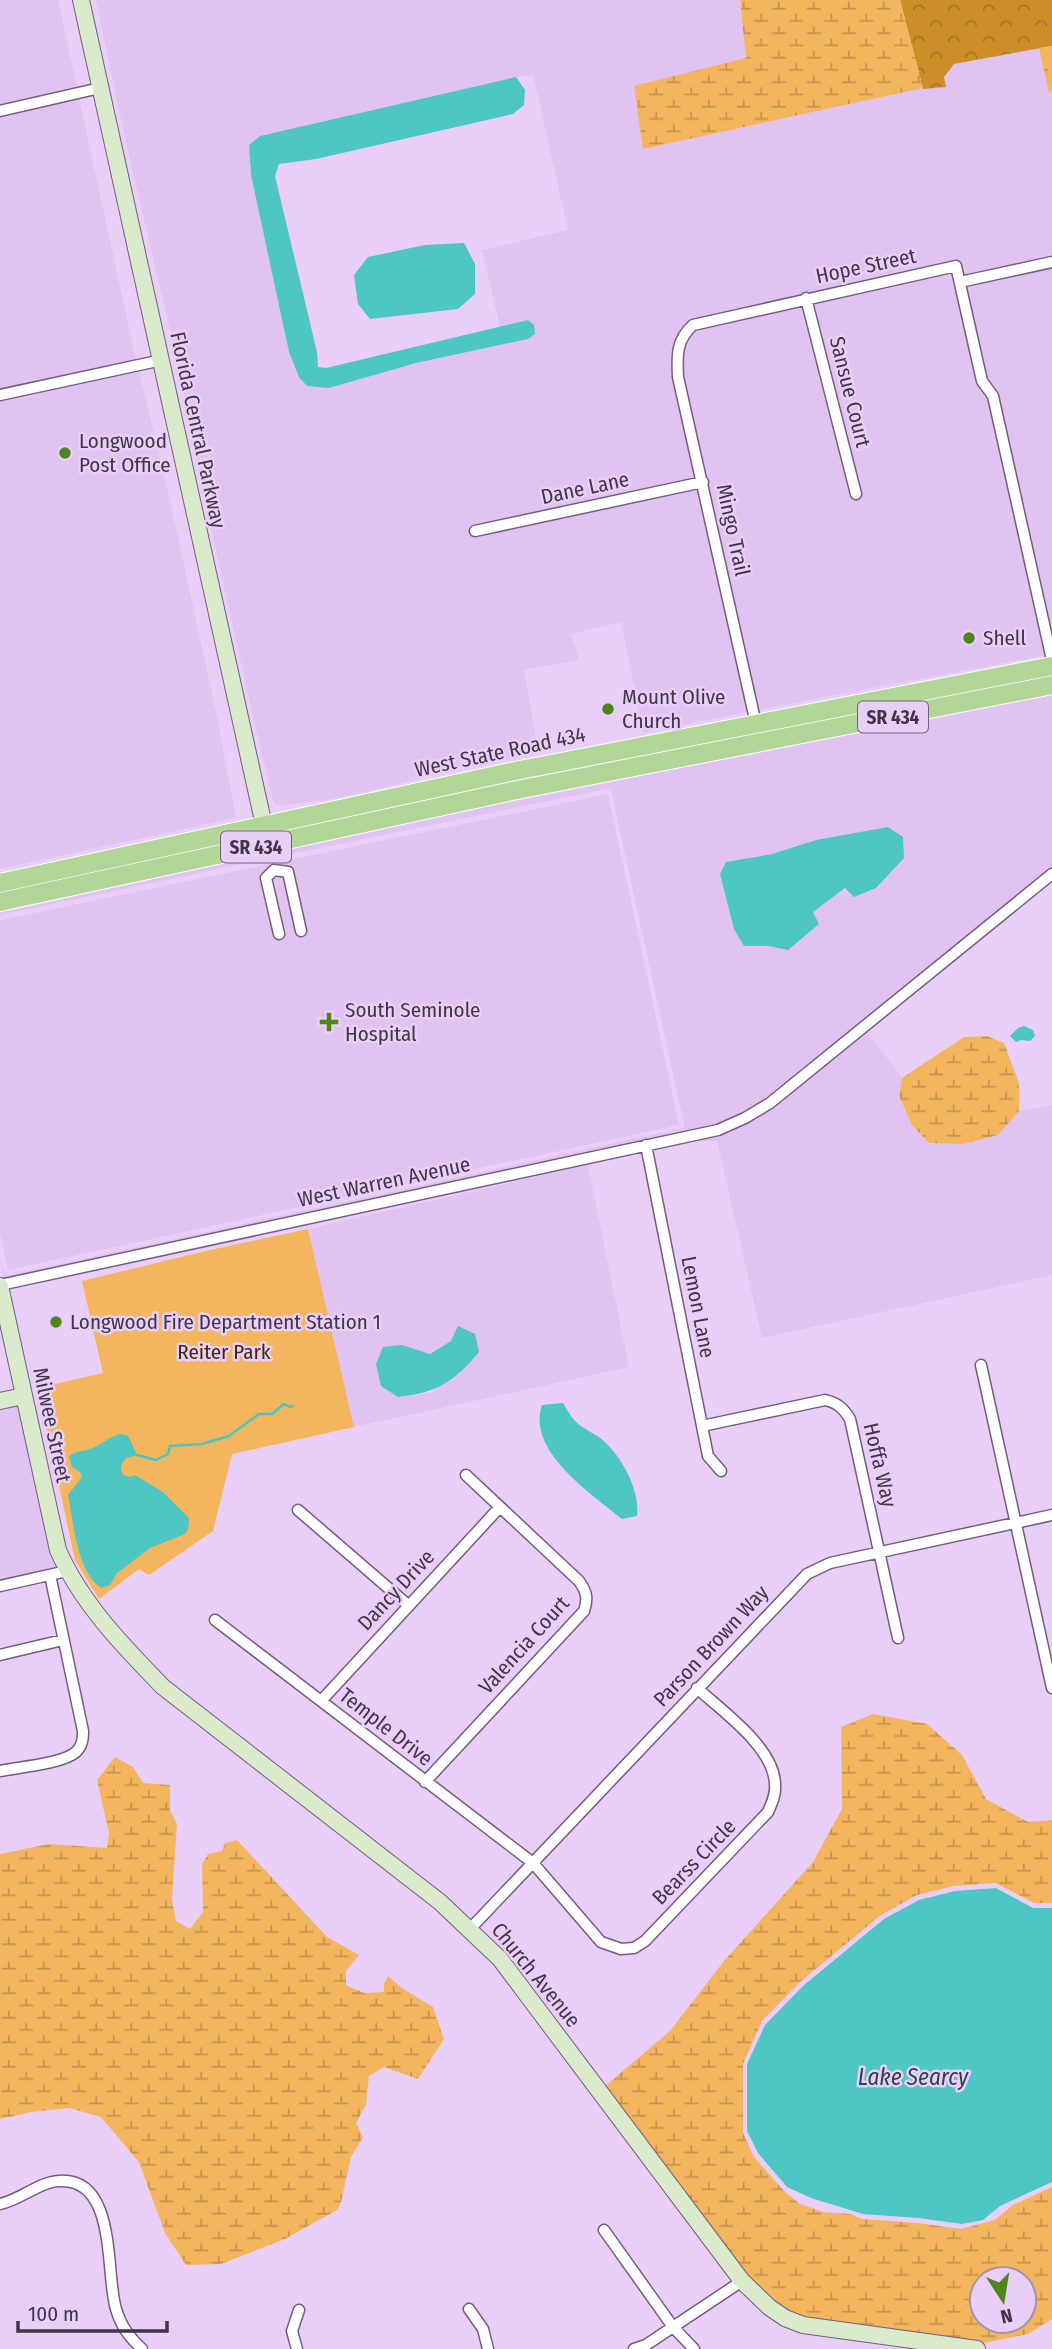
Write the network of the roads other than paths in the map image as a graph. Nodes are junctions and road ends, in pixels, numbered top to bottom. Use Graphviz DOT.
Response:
graph roads {
  1 [pos="81,0"];
  2 [pos="100,88"];
  3 [pos="0,111"];
  4 [pos="1052,262"];
  5 [pos="960,282"];
  6 [pos="807,298"];
  7 [pos="680,344"];
  8 [pos="162,360"];
  9 [pos="0,396"];
  10 [pos="703,482"];
  11 [pos="856,494"];
  12 [pos="475,531"];
  13 [pos="1052,660"];
  14 [pos="1052,666"];
  15 [pos="1052,685"];
  16 [pos="790,718"];
  17 [pos="756,724"];
  18 [pos="761,742"];
  19 [pos="733,748"];
  20 [pos="264,825"];
  21 [pos="268,844"];
  22 [pos="274,870"];
  23 [pos="1052,874"];
  24 [pos="0,883"];
  25 [pos="0,902"];
  26 [pos="301,930"];
  27 [pos="279,934"];
  28 [pos="646,1145"];
  29 [pos="0,1285"];
  30 [pos="981,1366"];
  31 [pos="24,1396"];
  32 [pos="0,1401"];
  33 [pos="702,1426"];
  34 [pos="722,1471"];
  35 [pos="466,1475"];
  36 [pos="500,1507"];
  37 [pos="298,1510"];
  38 [pos="1052,1515"];
  39 [pos="1016,1522"];
  40 [pos="879,1552"];
  41 [pos="67,1571"];
  42 [pos="50,1574"];
  43 [pos="0,1586"];
  44 [pos="408,1605"];
  45 [pos="215,1620"];
  46 [pos="898,1638"];
  47 [pos="63,1640"];
  48 [pos="0,1655"];
  49 [pos="697,1688"];
  50 [pos="1052,1688"];
  51 [pos="321,1701"];
  52 [pos="0,1771"];
  53 [pos="425,1782"];
  54 [pos="533,1863"];
  55 [pos="470,1929"];
  56 [pos="0,2204"];
  57 [pos="604,2231"];
  58 [pos="742,2281"];
  59 [pos="469,2309"];
  60 [pos="299,2310"];
  61 [pos="673,2327"];
  62 [pos="142,2349"];
  63 [pos="297,2349"];
  64 [pos="488,2349"];
  65 [pos="634,2349"];
  66 [pos="694,2349"];
  67 [pos="977,2349"];
  1 -- 2 [label="street, Florida Central Parkway"];
  2 -- 3 [label="street"];
  2 -- 8 [label="street, Florida Central Parkway"];
  4 -- 5 [label="street"];
  5 -- 6 [label="street, Hope Street"];
  5 -- 13 [label="street"];
  6 -- 7 [label="street, Hope Street"];
  6 -- 11 [label="street, Sansue Court"];
  7 -- 10 [label="street, Mingo Trail"];
  8 -- 9 [label="street"];
  8 -- 20 [label="street, Florida Central Parkway"];
  10 -- 12 [label="street, Dane Lane"];
  10 -- 17 [label="street, Mingo Trail"];
  14 -- 16 [label="main road, West State Road 434 / SR 434"];
  15 -- 18 [label="main road, West State Road 434 / SR 434"];
  16 -- 17 [label="main road, West State Road 434 / SR 434"];
  16 -- 18 [label="main road"];
  17 -- 19 [label="main road"];
  17 -- 20 [label="main road, West State Road 434 / SR 434"];
  18 -- 19 [label="main road, West State Road 434 / SR 434"];
  19 -- 21 [label="main road, West State Road 434 / SR 434"];
  20 -- 21 [label="street, Florida Central Parkway"];
  20 -- 24 [label="main road, West State Road 434 / SR 434"];
  21 -- 22 [label="street, Florida Central Parkway"];
  21 -- 25 [label="main road, West State Road 434 / SR 434"];
  22 -- 26 [label="street, Florida Central Parkway"];
  22 -- 27 [label="street, Florida Central Parkway"];
  23 -- 28 [label="street, West Warren Avenue"];
  28 -- 29 [label="street, West Warren Avenue"];
  28 -- 33 [label="street, Lemon Lane"];
  29 -- 31 [label="street, Milwee Street"];
  30 -- 39 [label="street"];
  31 -- 32 [label="street"];
  31 -- 41 [label="street, Milwee Street"];
  33 -- 34 [label="street, Lemon Lane"];
  33 -- 40 [label="street, Hoffa Way"];
  35 -- 36 [label="street, Valencia Court"];
  36 -- 44 [label="street, Dancy Drive"];
  36 -- 53 [label="street, Valencia Court"];
  37 -- 44 [label="street"];
  38 -- 39 [label="street, Parson Brown Way"];
  39 -- 40 [label="street, Parson Brown Way"];
  39 -- 50 [label="street"];
  40 -- 46 [label="street"];
  40 -- 49 [label="street, Parson Brown Way"];
  41 -- 42 [label="street"];
  41 -- 55 [label="street, Church Avenue"];
  42 -- 43 [label="street"];
  42 -- 47 [label="street"];
  44 -- 51 [label="street, Dancy Drive"];
  45 -- 51 [label="street, Temple Drive"];
  47 -- 48 [label="street"];
  47 -- 52 [label="street"];
  49 -- 54 [label="street, Parson Brown Way"];
  49 -- 54 [label="street, Bearss Circle"];
  51 -- 53 [label="street, Temple Drive"];
  53 -- 54 [label="street, Temple Drive"];
  54 -- 55 [label="street, Parson Brown Way"];
  55 -- 58 [label="street, Church Avenue"];
  56 -- 62 [label="street"];
  57 -- 61 [label="street"];
  58 -- 61 [label="street"];
  58 -- 67 [label="street, Church Avenue"];
  59 -- 64 [label="street"];
  60 -- 63 [label="street"];
  61 -- 65 [label="street"];
  61 -- 66 [label="street"];
}
